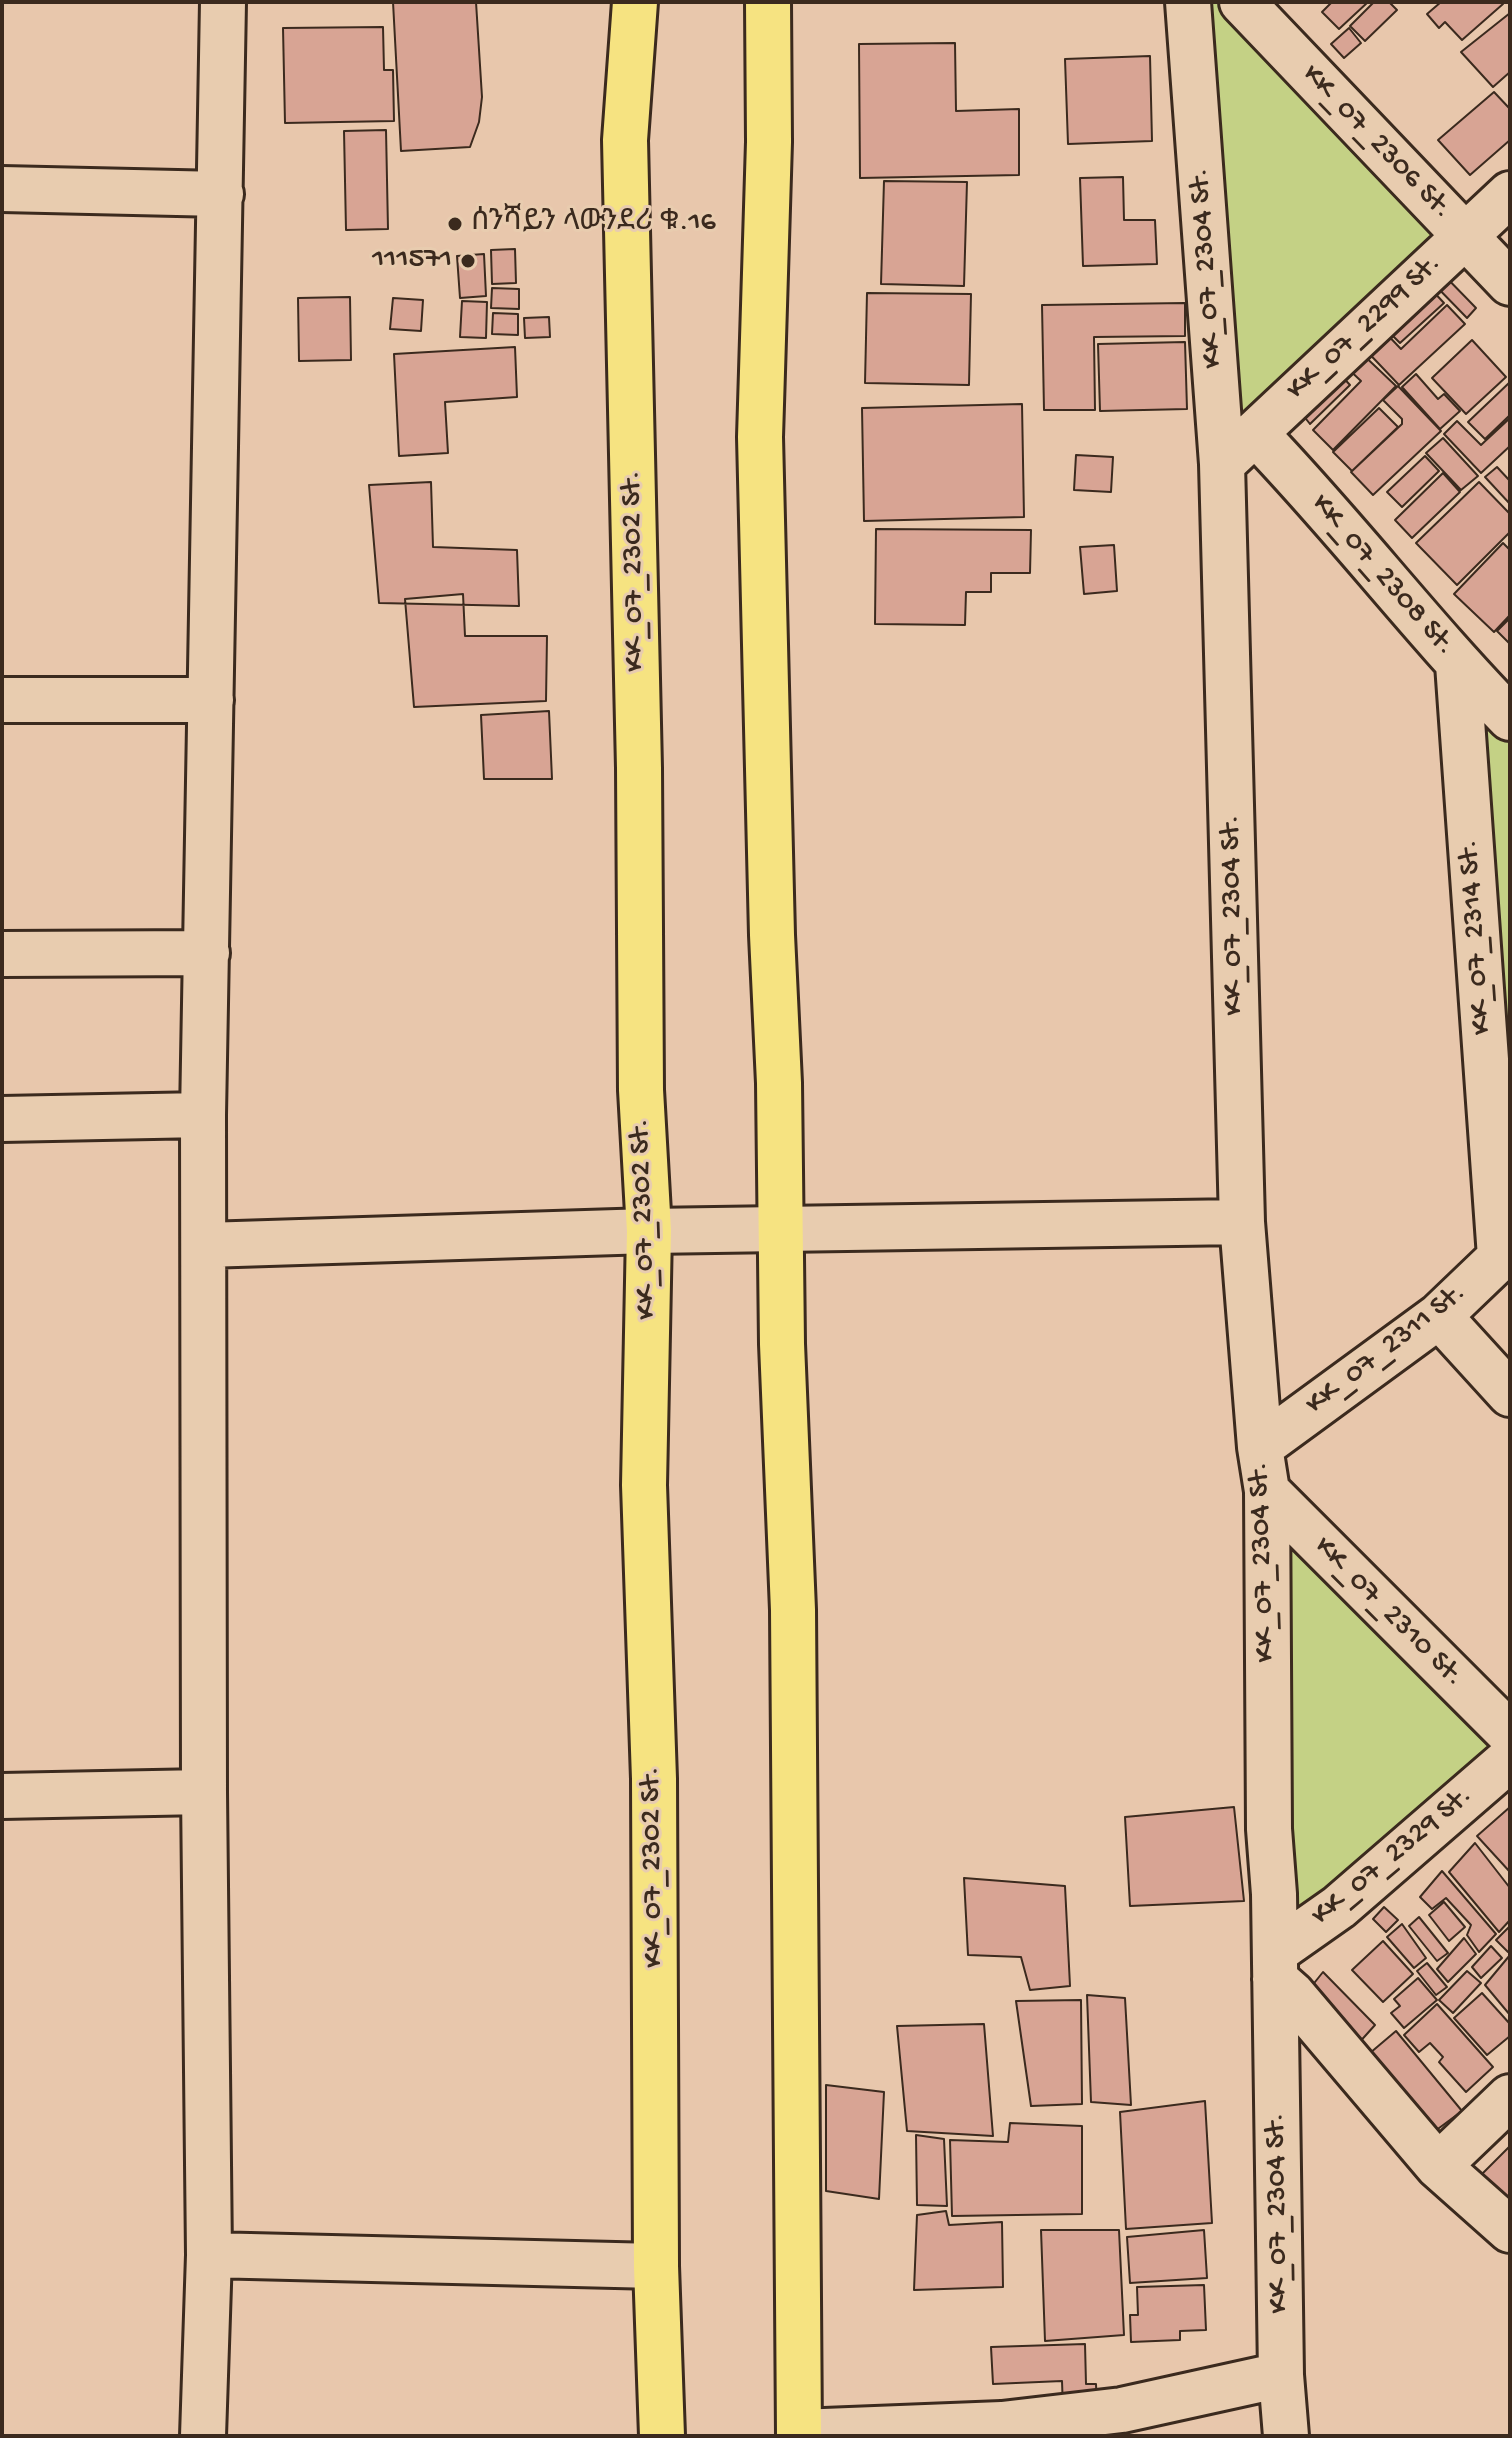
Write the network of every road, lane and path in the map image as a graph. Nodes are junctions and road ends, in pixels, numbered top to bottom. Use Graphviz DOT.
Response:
graph roads {
  1 [pos="223,2"];
  2 [pos="635,2"];
  3 [pos="768,2"];
  4 [pos="1188,2"];
  5 [pos="1242,2"];
  6 [pos="2,189"];
  7 [pos="221,194"];
  8 [pos="1510,194"];
  9 [pos="1464,235"];
  10 [pos="1510,283"];
  11 [pos="1255,433"];
  12 [pos="1222,464"];
  13 [pos="1458,664"];
  14 [pos="2,700"];
  15 [pos="211,700"];
  16 [pos="1510,718"];
  17 [pos="207,953"];
  18 [pos="2,954"];
  19 [pos="203,1115"];
  20 [pos="2,1119"];
  21 [pos="1242,1222"];
  22 [pos="781,1229"];
  23 [pos="649,1231"];
  24 [pos="205,1245"];
  25 [pos="1505,1252"];
  26 [pos="1439,1316"];
  27 [pos="1510,1394"];
  28 [pos="1260,1447"];
  29 [pos="1267,1491"];
  30 [pos="1510,1734"];
  31 [pos="1510,1759"];
  32 [pos="204,1792"];
  33 [pos="2,1796"];
  34 [pos="1275,1966"];
  35 [pos="1510,2097"];
  36 [pos="1438,2166"];
  37 [pos="1510,2230"];
  38 [pos="209,2255"];
  39 [pos="656,2266"];
  40 [pos="1281,2375"];
  41 [pos="799,2434"];
  42 [pos="203,2436"];
  43 [pos="662,2436"];
  44 [pos="1286,2436"];
  1 -- 7 [label="street"];
  2 -- 23 [label="main road, KK_07_2302 St."];
  3 -- 22 [label="main road"];
  4 -- 12 [label="street, KK_07_2304 St."];
  5 -- 9 [label="street, KK_07_2306 St."];
  6 -- 7 [label="street"];
  7 -- 15 [label="street"];
  8 -- 9 [label="street, KK_07_2299 St."];
  9 -- 10 [label="street, KK_07_2306 St."];
  9 -- 11 [label="street, KK_07_2299 St."];
  11 -- 12 [label="street, KK_07_2299 St."];
  11 -- 13 [label="street, KK_07_2308 St."];
  12 -- 21 [label="street, KK_07_2304 St."];
  13 -- 16 [label="street, KK_07_2308 St."];
  13 -- 25 [label="street, KK_07_2314 St."];
  14 -- 15 [label="street"];
  15 -- 17 [label="street"];
  17 -- 18 [label="street"];
  17 -- 19 [label="street"];
  19 -- 20 [label="street"];
  19 -- 24 [label="street"];
  21 -- 22 [label="street"];
  21 -- 28 [label="street, KK_07_2304 St."];
  22 -- 23 [label="street"];
  22 -- 41 [label="main road"];
  23 -- 24 [label="street"];
  23 -- 39 [label="main road, KK_07_2302 St."];
  24 -- 32 [label="street"];
  25 -- 26 [label="street, KK_07_2311 St."];
  26 -- 27 [label="street"];
  26 -- 28 [label="street, KK_07_2311 St."];
  28 -- 29 [label="street, KK_07_2304 St."];
  29 -- 30 [label="street, KK_07_2310 St."];
  29 -- 34 [label="street, KK_07_2304 St."];
  31 -- 34 [label="street, KK_07_2329 St."];
  32 -- 33 [label="street"];
  32 -- 38 [label="street"];
  34 -- 36 [label="street"];
  34 -- 40 [label="street, KK_07_2304 St."];
  35 -- 36 [label="street"];
  36 -- 37 [label="street"];
  38 -- 39 [label="street"];
  38 -- 42 [label="street"];
  39 -- 43 [label="main road, KK_07_2302 St."];
  40 -- 41 [label="street"];
  40 -- 44 [label="street, KK_07_2304 St."];
}
